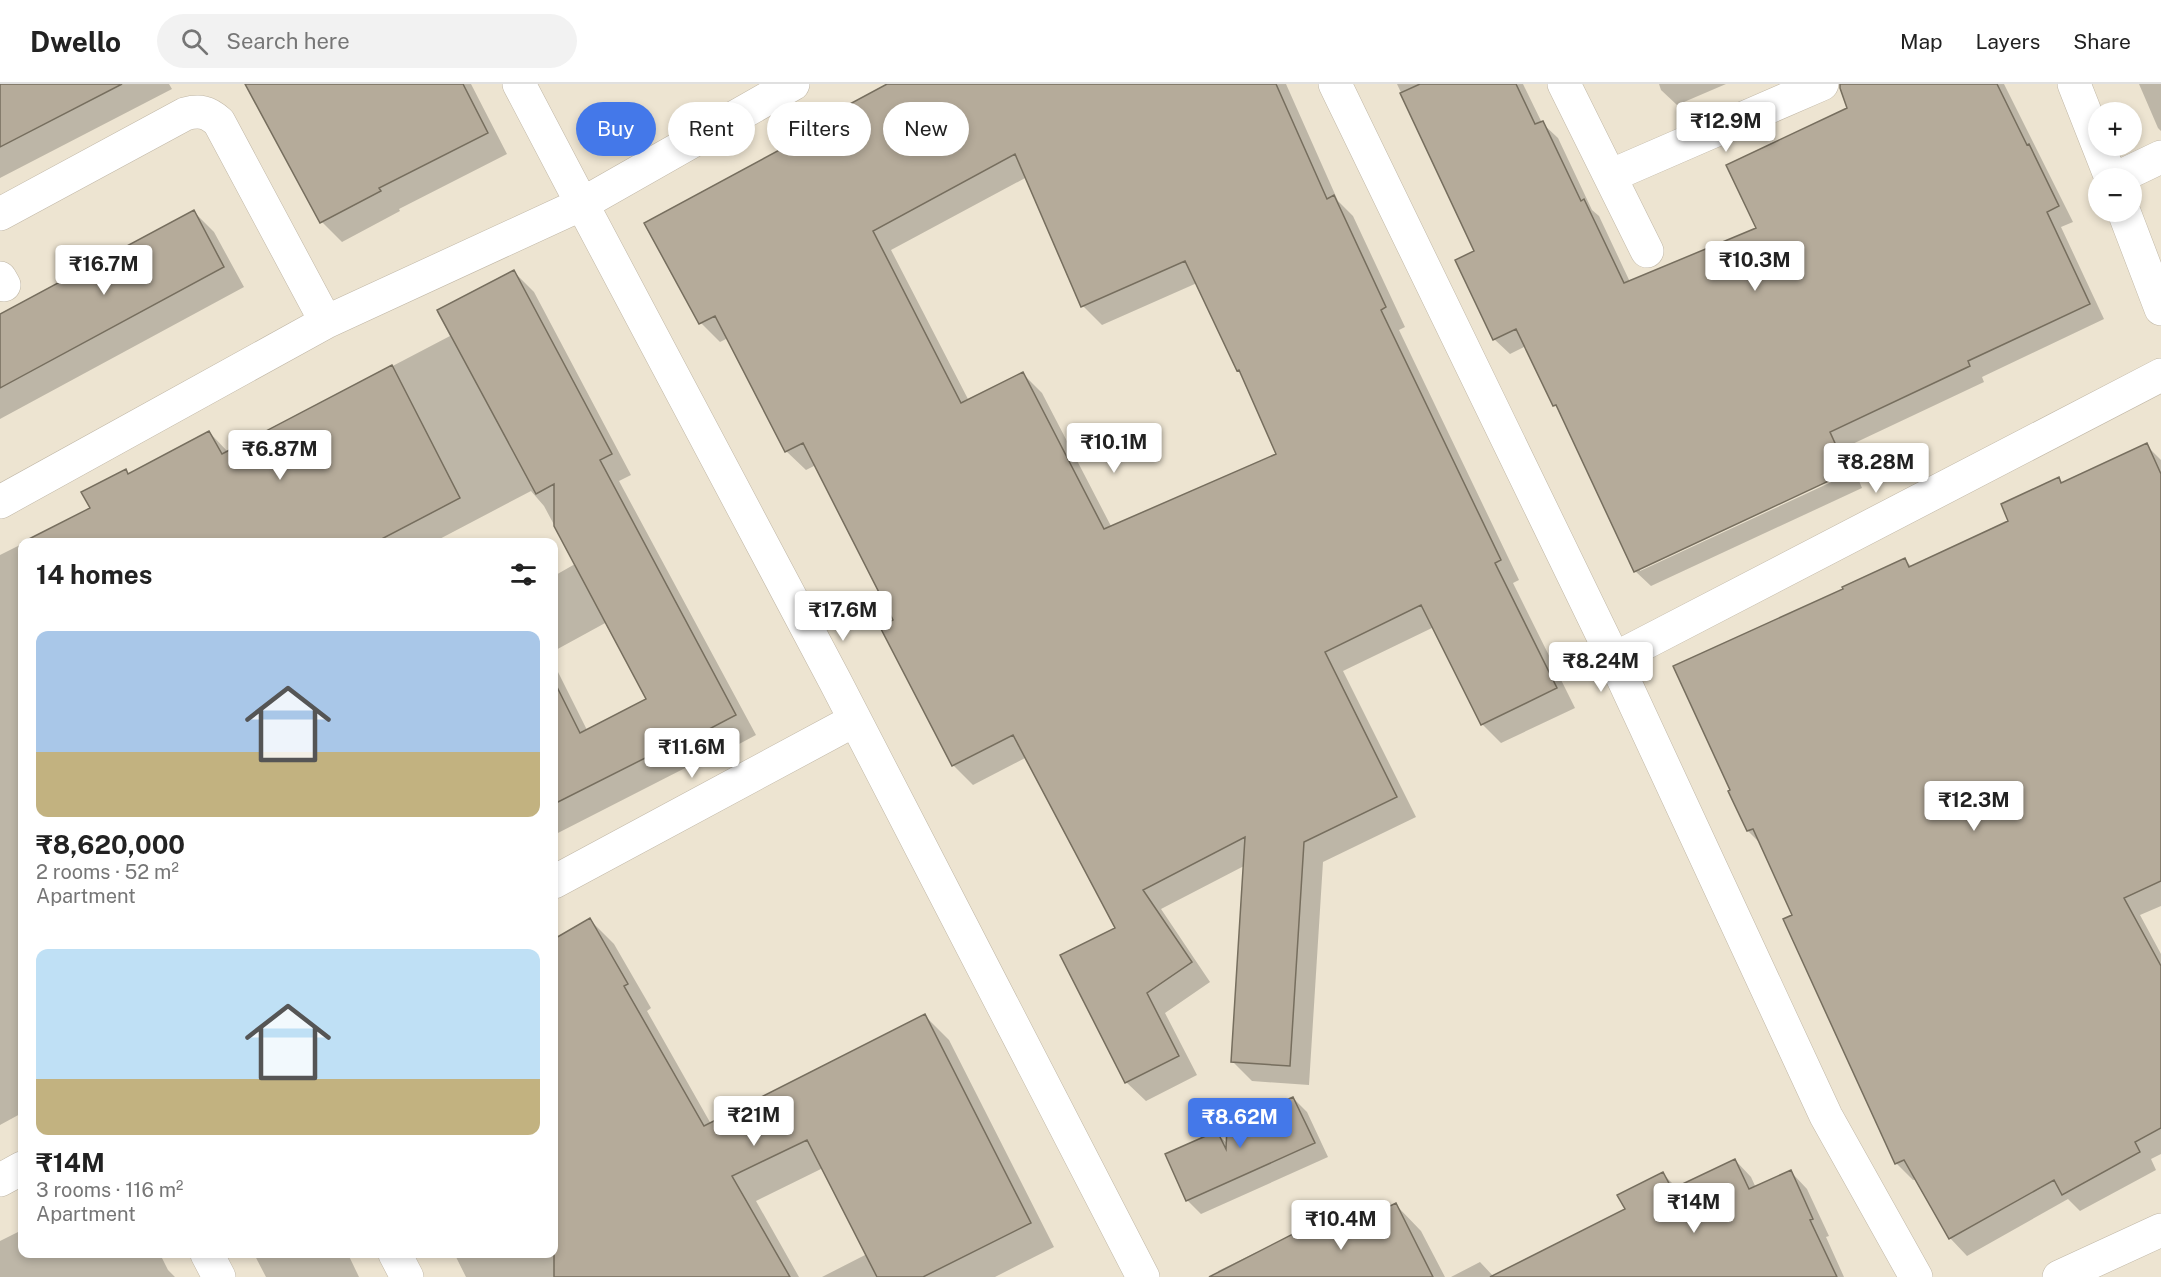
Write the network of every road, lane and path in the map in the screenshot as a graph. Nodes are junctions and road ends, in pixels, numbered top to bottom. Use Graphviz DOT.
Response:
graph roads {
  1 [pos="519,84"];
  2 [pos="793,84"];
  3 [pos="1335,84"];
  4 [pos="1564,84"];
  5 [pos="1822,84"];
  6 [pos="2074,84"];
  7 [pos="2161,157"];
  8 [pos="2107,168"];
  9 [pos="2138,168"];
  10 [pos="1610,176"];
  11 [pos="582,204"];
  12 [pos="0,214"];
  13 [pos="2128,222"];
  14 [pos="1647,251"];
  15 [pos="2161,309"];
  16 [pos="326,322"];
  17 [pos="2161,375"];
  18 [pos="0,502"];
  19 [pos="1614,659"];
  20 [pos="855,720"];
  21 [pos="558,880"];
  22 [pos="18,1170"];
  23 [pos="0,1180"];
  24 [pos="2161,1230"];
  25 [pos="209,1258"];
  26 [pos="397,1258"];
  27 [pos="219,1277"];
  28 [pos="407,1277"];
  29 [pos="1143,1277"];
  30 [pos="1916,1277"];
  31 [pos="2059,1277"];
  1 -- 11 [label="street"];
  2 -- 11 [label="street"];
  3 -- 19 [label="street"];
  4 -- 10 [label="street"];
  5 -- 10 [label="street"];
  6 -- 8 [label="street"];
  7 -- 9 [label="street"];
  10 -- 14 [label="street"];
  11 -- 16 [label="street"];
  11 -- 20 [label="street"];
  12 -- 16 [label="street"];
  13 -- 15 [label="street"];
  16 -- 18 [label="street"];
  17 -- 19 [label="street"];
  19 -- 30 [label="street"];
  20 -- 21 [label="street"];
  20 -- 29 [label="street"];
  22 -- 23 [label="street"];
  24 -- 31 [label="street"];
  25 -- 27 [label="street"];
  26 -- 28 [label="street"];
}
